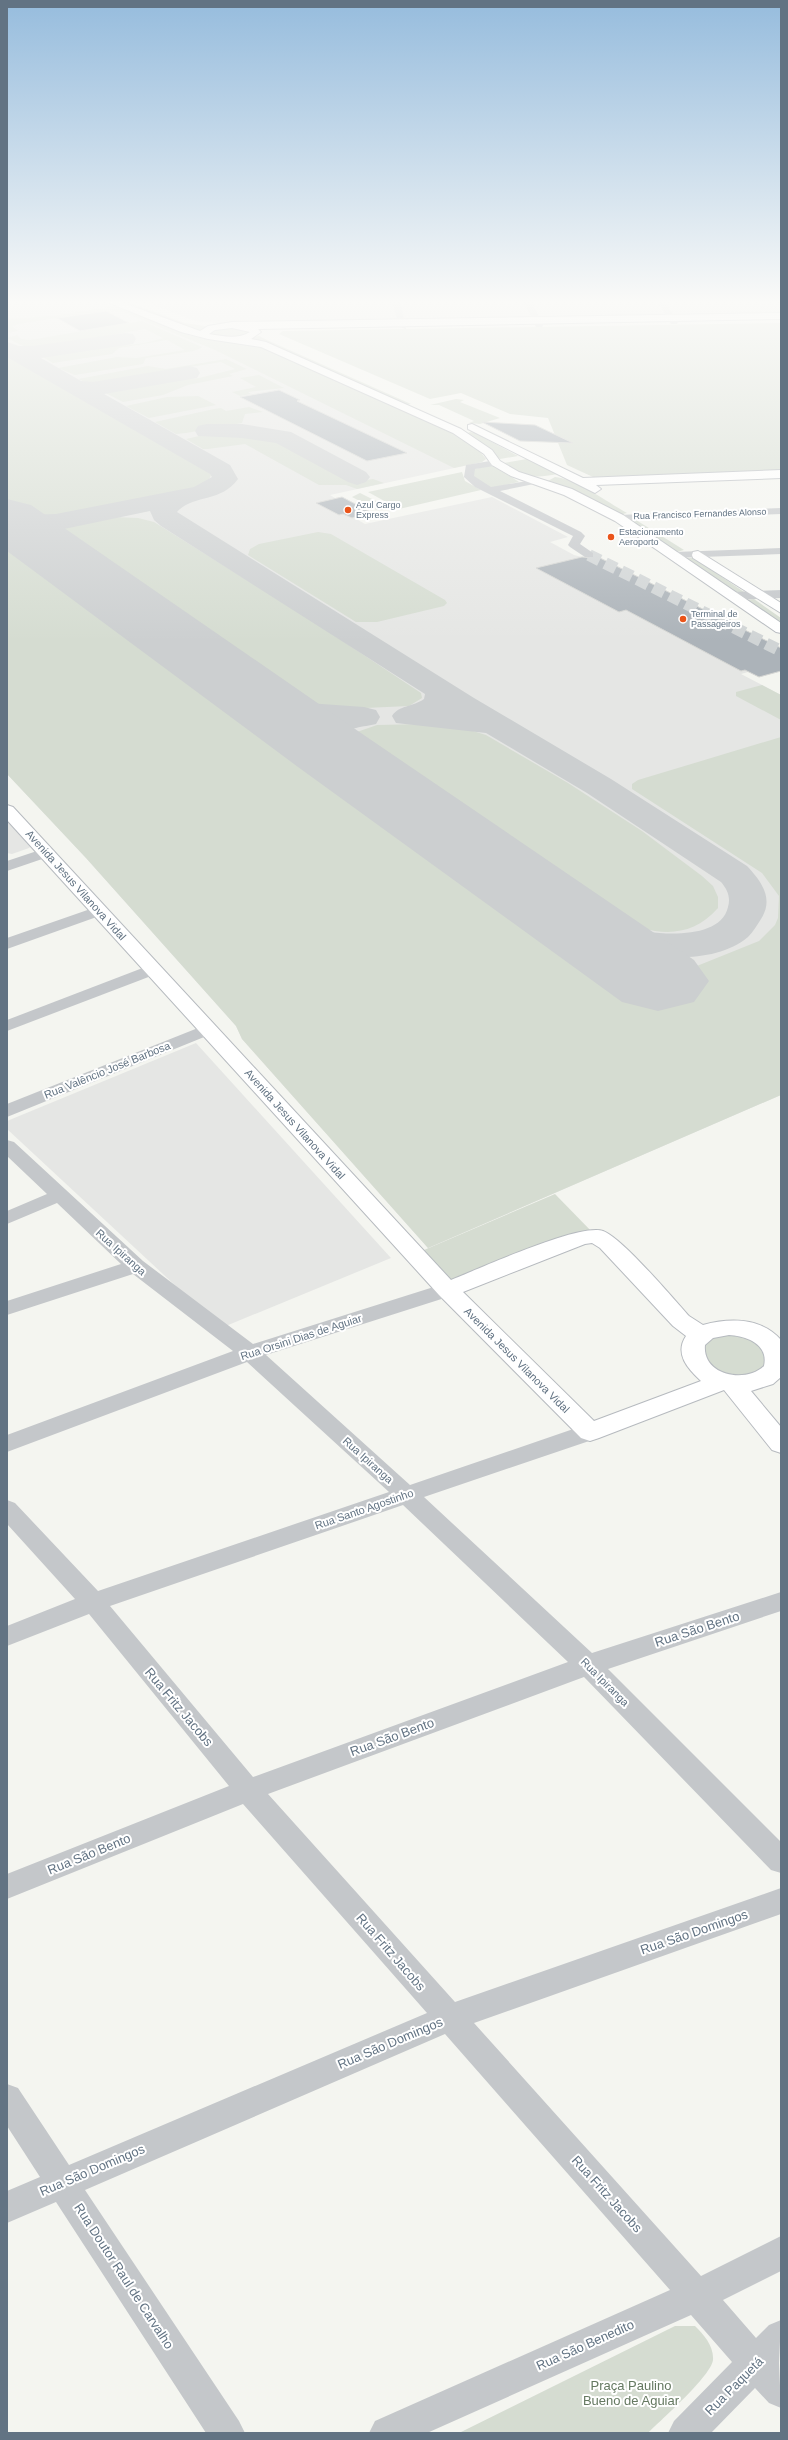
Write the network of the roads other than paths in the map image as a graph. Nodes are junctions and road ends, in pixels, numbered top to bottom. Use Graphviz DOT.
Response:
graph roads {
  1 [pos="418,414"];
  2 [pos="442,414"];
  3 [pos="473,428"];
  4 [pos="457,431"];
  5 [pos="529,457"];
  6 [pos="496,463"];
  7 [pos="565,474"];
  8 [pos="781,474"];
  9 [pos="535,481"];
  10 [pos="580,482"];
  11 [pos="490,490"];
  12 [pos="606,495"];
  13 [pos="624,506"];
  14 [pos="781,511"];
  15 [pos="641,517"];
  16 [pos="619,518"];
  17 [pos="660,529"];
  18 [pos="679,542"];
  19 [pos="781,551"];
  20 [pos="698,554"];
  21 [pos="590,555"];
  22 [pos="674,555"];
  23 [pos="781,594"];
  24 [pos="761,595"];
  25 [pos="732,596"];
  26 [pos="781,609"];
  27 [pos="781,629"];
  28 [pos="7,810"];
  29 [pos="46,853"];
  30 [pos="7,866"];
  31 [pos="99,910"];
  32 [pos="7,944"];
  33 [pos="153,969"];
  34 [pos="7,1026"];
  35 [pos="208,1029"];
  36 [pos="7,1111"];
  37 [pos="7,1146"];
  38 [pos="60,1195"];
  39 [pos="7,1218"];
  40 [pos="136,1266"];
  41 [pos="447,1290"];
  42 [pos="7,1308"];
  43 [pos="781,1330"];
  44 [pos="751,1331"];
  45 [pos="700,1335"];
  46 [pos="250,1353"];
  47 [pos="779,1354"];
  48 [pos="726,1382"];
  49 [pos="590,1432"];
  50 [pos="7,1444"];
  51 [pos="781,1444"];
  52 [pos="406,1494"];
  53 [pos="7,1508"];
  54 [pos="781,1601"];
  55 [pos="93,1602"];
  56 [pos="7,1636"];
  57 [pos="588,1665"];
  58 [pos="248,1790"];
  59 [pos="781,1861"];
  60 [pos="7,1887"];
  61 [pos="781,1901"];
  62 [pos="450,2018"];
  63 [pos="7,2099"];
  64 [pos="62,2182"];
  65 [pos="7,2207"];
  66 [pos="781,2253"];
  67 [pos="698,2295"];
  68 [pos="781,2337"];
  69 [pos="757,2364"];
  70 [pos="781,2391"];
  71 [pos="227,2433"];
  72 [pos="387,2433"];
  73 [pos="686,2433"];
  1 -- 4 [label="main road"];
  2 -- 3 [label="main road"];
  3 -- 4 [label="main road"];
  3 -- 5 [label="main road"];
  4 -- 6 [label="main road"];
  5 -- 6 [label="main road"];
  5 -- 7 [label="main road"];
  6 -- 9 [label="main road"];
  6 -- 11 [label="street"];
  7 -- 9 [label="main road"];
  7 -- 10 [label="main road"];
  8 -- 10 [label="main road"];
  9 -- 11 [label="street"];
  9 -- 16 [label="main road"];
  10 -- 12 [label="main road"];
  11 -- 21 [label="street"];
  13 -- 15 [label="main road"];
  14 -- 15 [label="street, Rua Francisco Fernandes Alonso"];
  15 -- 16 [label="street, Rua Francisco Fernandes Alonso"];
  15 -- 17 [label="main road"];
  16 -- 22 [label="main road"];
  18 -- 20 [label="main road"];
  19 -- 20 [label="street"];
  20 -- 22 [label="street"];
  20 -- 24 [label="main road"];
  22 -- 25 [label="main road"];
  23 -- 24 [label="street"];
  24 -- 25 [label="street"];
  24 -- 26 [label="main road"];
  25 -- 27 [label="main road"];
  28 -- 29 [label="main road, Avenida Jesus Vilanova Vidal"];
  29 -- 30 [label="street"];
  29 -- 31 [label="main road, Avenida Jesus Vilanova Vidal"];
  31 -- 32 [label="street"];
  31 -- 33 [label="main road, Avenida Jesus Vilanova Vidal"];
  33 -- 34 [label="street"];
  33 -- 35 [label="main road, Avenida Jesus Vilanova Vidal"];
  35 -- 36 [label="street, Rua Valêncio José Barbosa"];
  35 -- 41 [label="main road, Avenida Jesus Vilanova Vidal"];
  37 -- 38 [label="street, Rua Ipiranga"];
  38 -- 39 [label="street"];
  38 -- 40 [label="street, Rua Ipiranga"];
  40 -- 42 [label="street"];
  40 -- 46 [label="street, Rua Ipiranga"];
  41 -- 45 [label="main road, Rua Orsini Dias de Aguiar"];
  41 -- 46 [label="street, Rua Orsini Dias de Aguiar"];
  41 -- 49 [label="main road, Avenida Jesus Vilanova Vidal"];
  43 -- 44 [label="main road"];
  44 -- 45 [label="main road"];
  44 -- 47 [label="main road"];
  45 -- 48 [label="main road"];
  46 -- 50 [label="street, Rua Orsini Dias de Aguiar"];
  46 -- 52 [label="street, Rua Ipiranga"];
  47 -- 48 [label="main road"];
  48 -- 49 [label="main road, Rua Santo Agostinho"];
  48 -- 51 [label="main road"];
  49 -- 52 [label="street, Rua Santo Agostinho"];
  52 -- 55 [label="street, Rua Santo Agostinho"];
  52 -- 57 [label="street, Rua Ipiranga"];
  53 -- 55 [label="street, Rua Fritz Jacobs"];
  54 -- 57 [label="street, Rua São Bento"];
  55 -- 56 [label="street, Rua Santo Agostinho"];
  55 -- 58 [label="street, Rua Fritz Jacobs"];
  57 -- 58 [label="street, Rua São Bento"];
  57 -- 59 [label="street, Rua Ipiranga"];
  58 -- 60 [label="street, Rua São Bento"];
  58 -- 62 [label="street, Rua Fritz Jacobs"];
  61 -- 62 [label="street, Rua São Domingos"];
  62 -- 64 [label="street, Rua São Domingos"];
  62 -- 67 [label="street, Rua Fritz Jacobs"];
  63 -- 64 [label="street, Rua Doutor Raul de Carvalho"];
  64 -- 65 [label="street, Rua São Domingos"];
  64 -- 71 [label="street, Rua Doutor Raul de Carvalho"];
  66 -- 67 [label="street, Rua São Benedito"];
  67 -- 69 [label="street, Rua Fritz Jacobs"];
  67 -- 72 [label="street, Rua São Benedito"];
  68 -- 69 [label="street, Rua Paquetá"];
  69 -- 70 [label="street, Rua Fritz Jacobs"];
  69 -- 73 [label="street, Rua Paquetá"];
}
